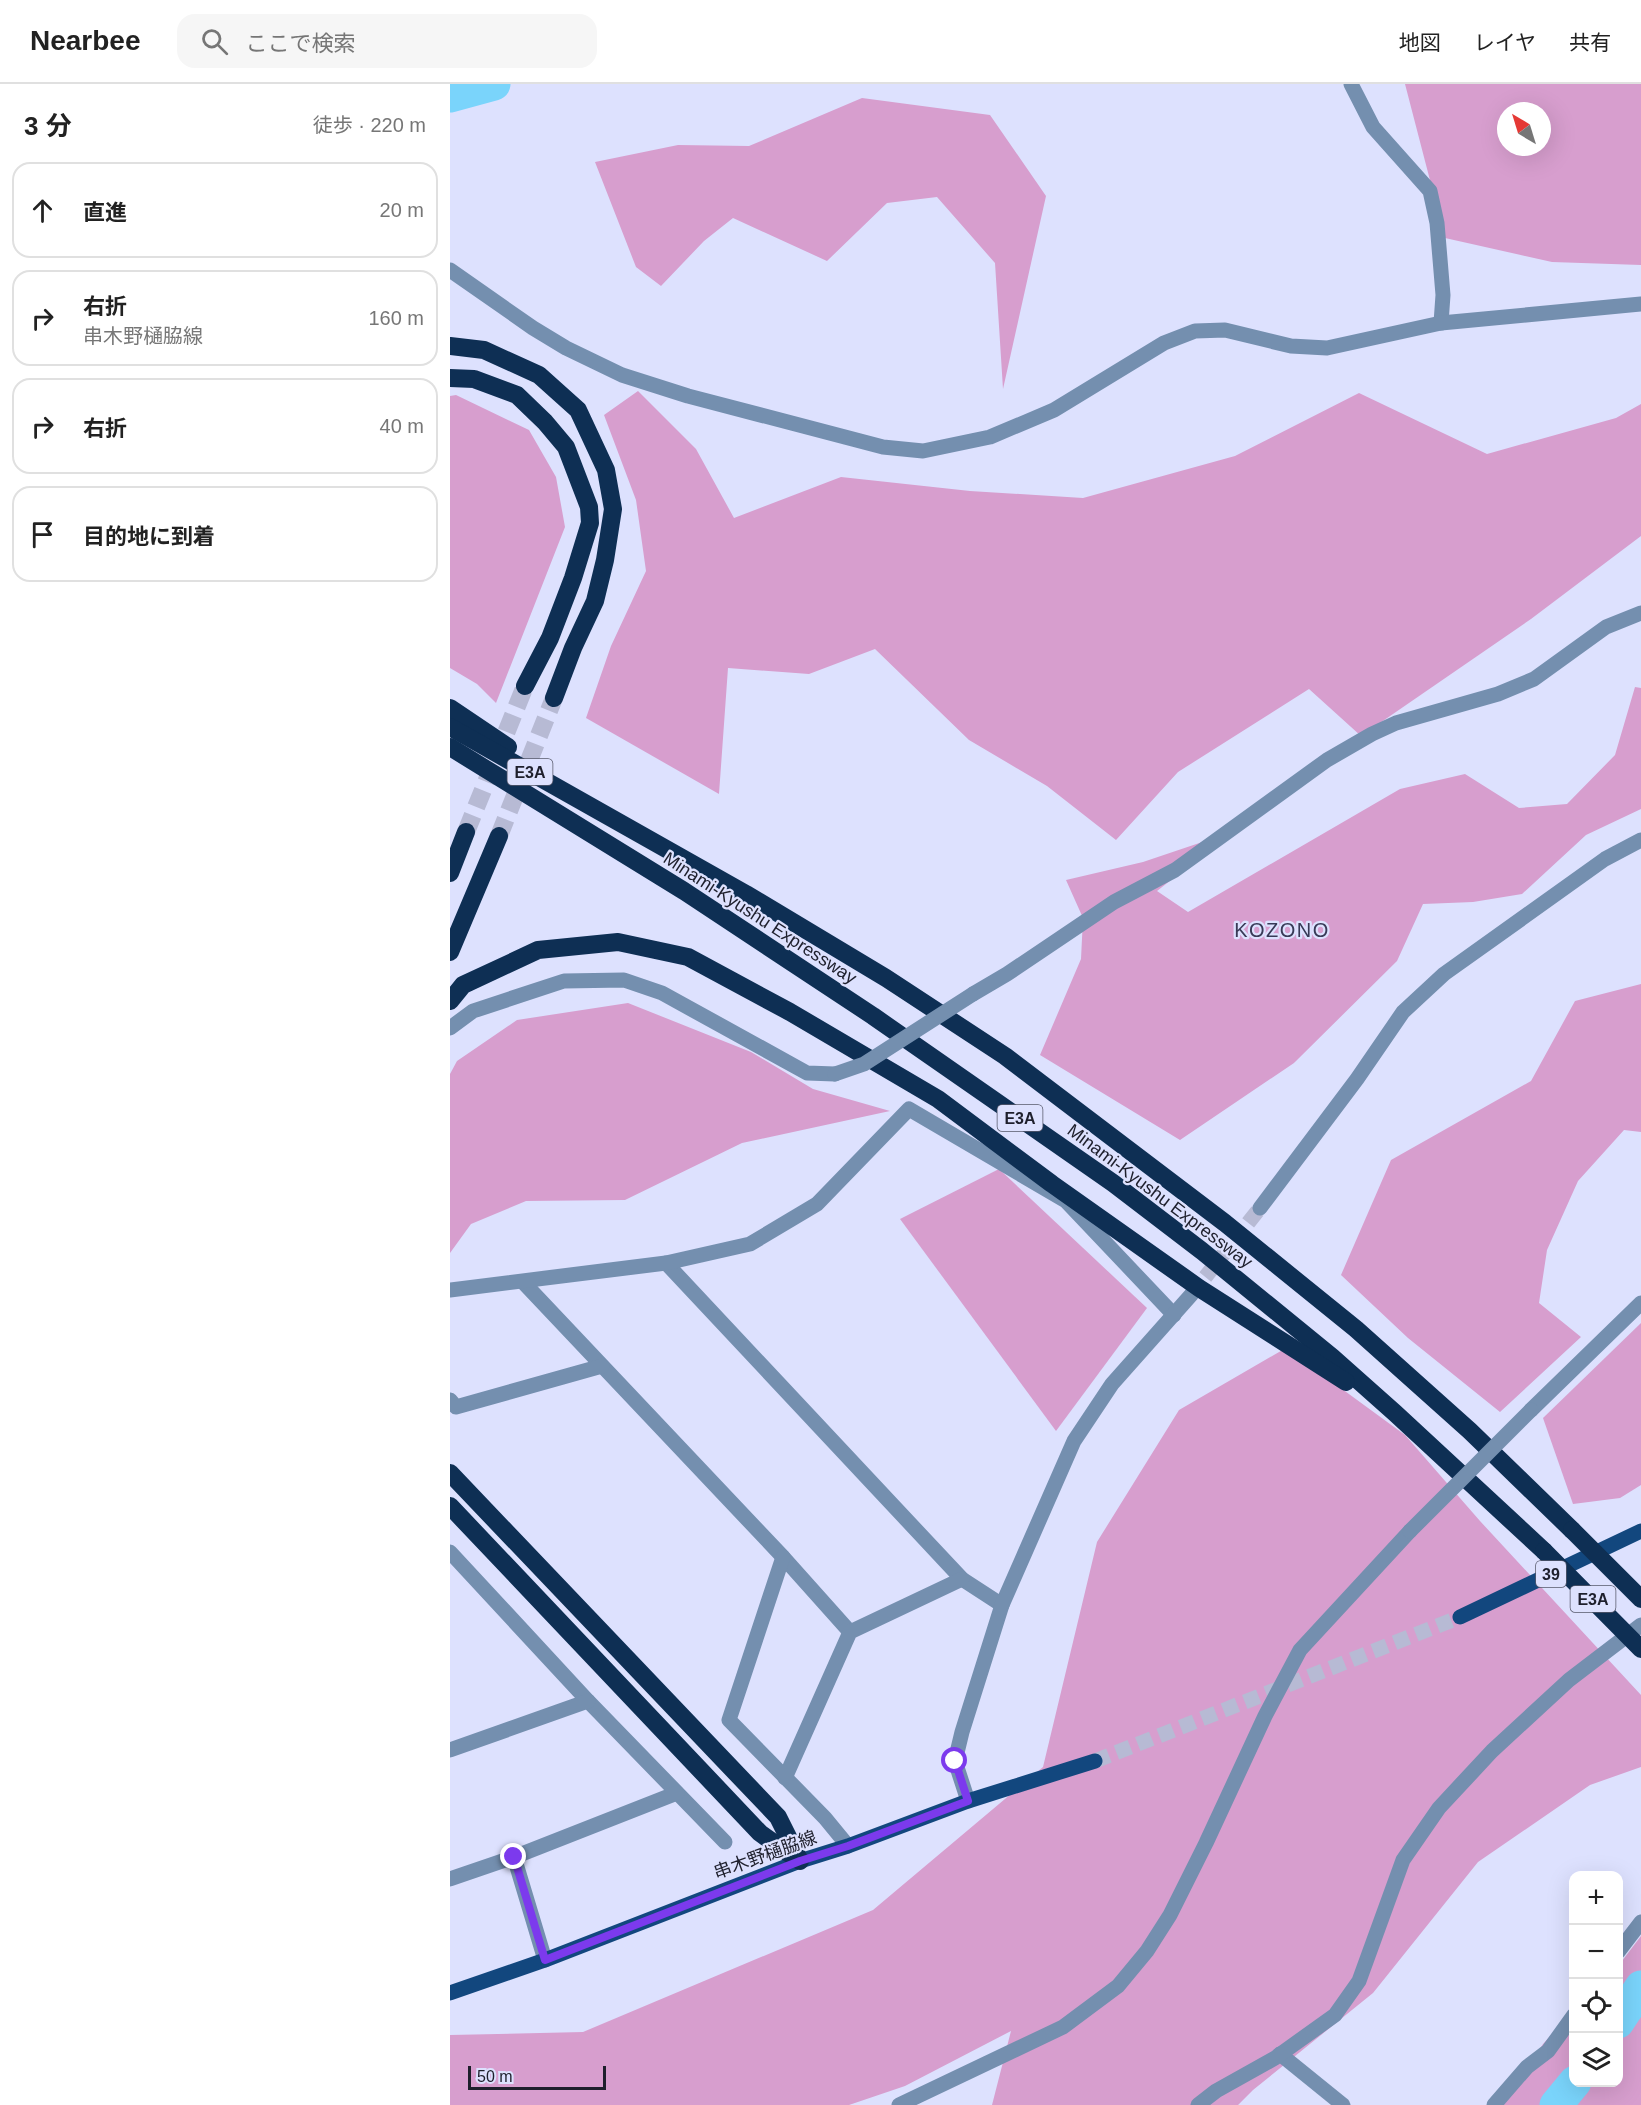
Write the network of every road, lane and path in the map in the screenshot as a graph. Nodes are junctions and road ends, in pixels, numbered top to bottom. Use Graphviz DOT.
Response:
graph roads {
  1 [pos="1351,84"];
  2 [pos="450,270"];
  3 [pos="1641,304"];
  4 [pos="1441,323"];
  5 [pos="450,346"];
  6 [pos="450,378"];
  7 [pos="1641,614"];
  8 [pos="525,687"];
  9 [pos="554,698"];
  10 [pos="450,708"];
  11 [pos="450,727"];
  12 [pos="450,747"];
  13 [pos="466,832"];
  14 [pos="499,836"];
  15 [pos="1641,840"];
  16 [pos="450,873"];
  17 [pos="450,952"];
  18 [pos="854,959"];
  19 [pos="450,1001"];
  20 [pos="450,1028"];
  21 [pos="1260,1208"];
  22 [pos="666,1263"];
  23 [pos="523,1282"];
  24 [pos="450,1290"];
  25 [pos="1191,1295"];
  26 [pos="1641,1303"];
  27 [pos="1174,1315"];
  28 [pos="602,1366"];
  29 [pos="450,1400"];
  30 [pos="1395,1413"];
  31 [pos="450,1473"];
  32 [pos="450,1506"];
  33 [pos="1641,1532"];
  34 [pos="450,1552"];
  35 [pos="783,1557"];
  36 [pos="962,1579"];
  37 [pos="1641,1599"];
  38 [pos="1002,1605"];
  39 [pos="1460,1617"];
  40 [pos="1641,1625"];
  41 [pos="850,1632"];
  42 [pos="1641,1648"];
  43 [pos="588,1701"];
  44 [pos="450,1750"];
  45 [pos="1095,1761"];
  46 [pos="785,1778"];
  47 [pos="677,1793"];
  48 [pos="968,1801"];
  49 [pos="725,1842"];
  50 [pos="848,1846"];
  51 [pos="514,1857"];
  52 [pos="800,1861"];
  53 [pos="450,1879"];
  54 [pos="1641,1922"];
  55 [pos="1623,1945"];
  56 [pos="545,1960"];
  57 [pos="450,1993"];
  58 [pos="1569,2022"];
  59 [pos="1280,2054"];
  60 [pos="899,2105"];
  61 [pos="1198,2105"];
  62 [pos="1343,2105"];
  63 [pos="1494,2105"];
  1 -- 4 [label="street"];
  2 -- 4 [label="street"];
  3 -- 4 [label="street"];
  5 -- 9 [label="highway"];
  6 -- 8 [label="highway"];
  7 -- 20 [label="street, bridge"];
  10 -- 18 [label="highway"];
  11 -- 18 [label="highway, Minami-Kyushu Expressway / E3A"];
  12 -- 30 [label="highway, Minami-Kyushu Expressway / E3A"];
  13 -- 16 [label="highway"];
  14 -- 17 [label="highway"];
  15 -- 21 [label="street"];
  18 -- 37 [label="highway, Minami-Kyushu Expressway / E3A, bridge"];
  19 -- 30 [label="highway"];
  22 -- 23 [label="street"];
  22 -- 27 [label="street"];
  22 -- 36 [label="street"];
  23 -- 24 [label="street"];
  23 -- 28 [label="street"];
  25 -- 27 [label="street"];
  26 -- 60 [label="street, bridge"];
  27 -- 38 [label="street"];
  28 -- 29 [label="street"];
  28 -- 35 [label="street"];
  30 -- 42 [label="highway, Minami-Kyushu Expressway / E3A, bridge"];
  31 -- 52 [label="highway"];
  32 -- 52 [label="highway"];
  33 -- 39 [label="main road, 39"];
  34 -- 43 [label="street"];
  35 -- 41 [label="street"];
  35 -- 46 [label="street"];
  36 -- 38 [label="street"];
  36 -- 41 [label="street"];
  38 -- 48 [label="street"];
  40 -- 59 [label="street"];
  41 -- 46 [label="street"];
  43 -- 44 [label="street"];
  43 -- 47 [label="street"];
  45 -- 48 [label="main road, 串木野樋脇線"];
  46 -- 50 [label="street"];
  47 -- 49 [label="street"];
  47 -- 51 [label="street"];
  48 -- 50 [label="main road, 串木野樋脇線"];
  50 -- 52 [label="main road, 串木野樋脇線"];
  51 -- 53 [label="street"];
  51 -- 56 [label="street"];
  52 -- 56 [label="main road, 串木野樋脇線"];
  54 -- 55 [label="street"];
  56 -- 57 [label="main road, 串木野樋脇線"];
  58 -- 63 [label="street"];
  59 -- 61 [label="street"];
  59 -- 62 [label="street"];
}
